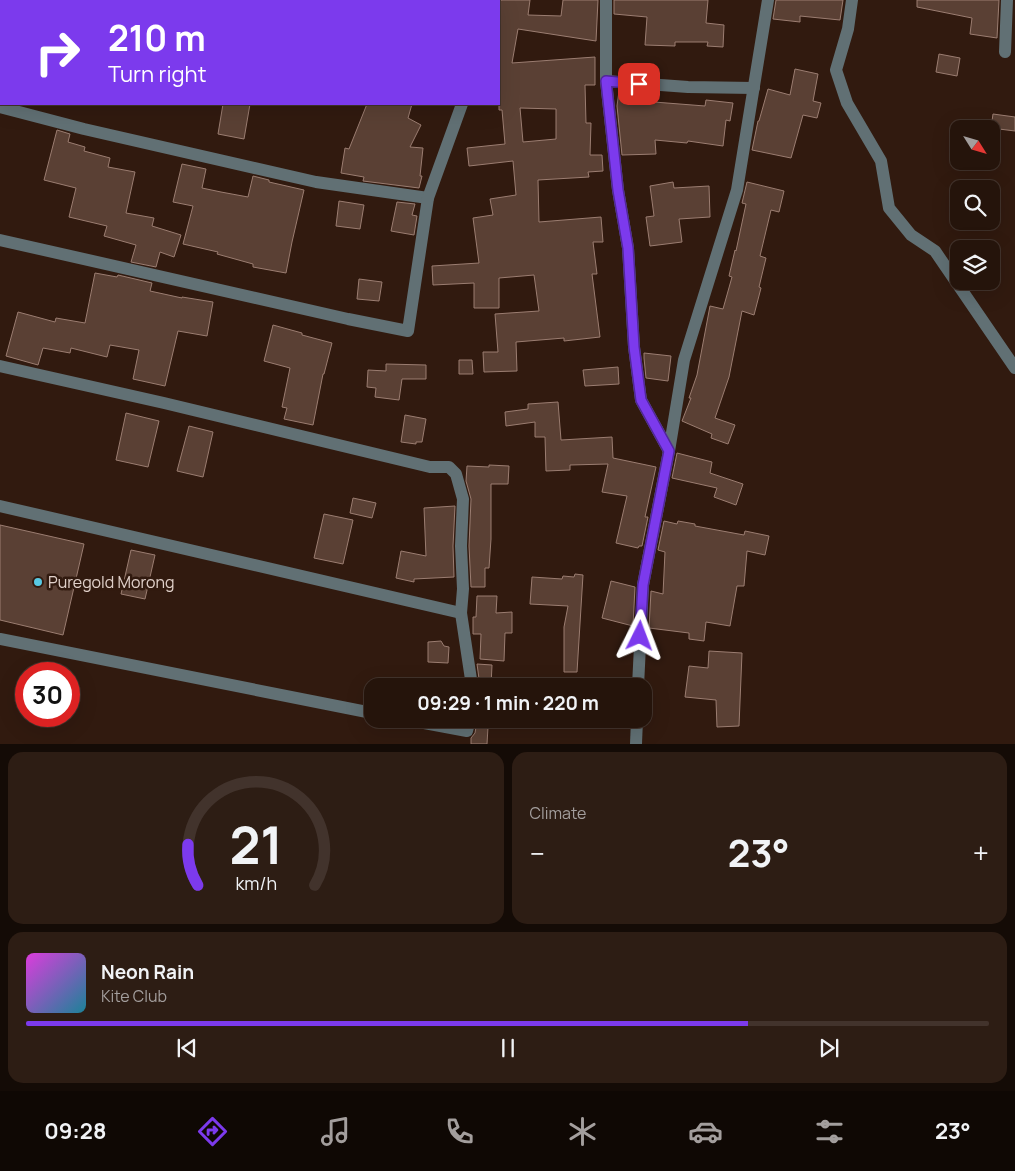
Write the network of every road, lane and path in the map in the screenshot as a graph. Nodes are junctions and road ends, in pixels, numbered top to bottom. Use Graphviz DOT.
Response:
graph roads {
  1 [pos="606,0"];
  2 [pos="768,0"];
  3 [pos="852,0"];
  4 [pos="1007,0"];
  5 [pos="1005,52"];
  6 [pos="606,81"];
  7 [pos="754,88"];
  8 [pos="462,105"];
  9 [pos="0,107"];
  10 [pos="428,198"];
  11 [pos="0,240"];
  12 [pos="0,366"];
  13 [pos="1015,368"];
  14 [pos="669,451"];
  15 [pos="0,506"];
  16 [pos="461,613"];
  17 [pos="0,639"];
  18 [pos="471,678"];
  19 [pos="638,678"];
  20 [pos="364,711"];
  21 [pos="451,728"];
  22 [pos="468,728"];
  23 [pos="637,728"];
  24 [pos="636,744"];
  1 -- 6 [label="street"];
  2 -- 7 [label="street"];
  3 -- 13 [label="street"];
  4 -- 5 [label="street"];
  6 -- 7 [label="street"];
  6 -- 14 [label="street"];
  7 -- 14 [label="street"];
  8 -- 10 [label="street"];
  9 -- 10 [label="street"];
  10 -- 11 [label="street"];
  12 -- 16 [label="street"];
  14 -- 19 [label="street"];
  15 -- 16 [label="street"];
  16 -- 18 [label="street"];
  17 -- 20 [label="street"];
  21 -- 22 [label="street"];
  23 -- 24 [label="street"];
}
